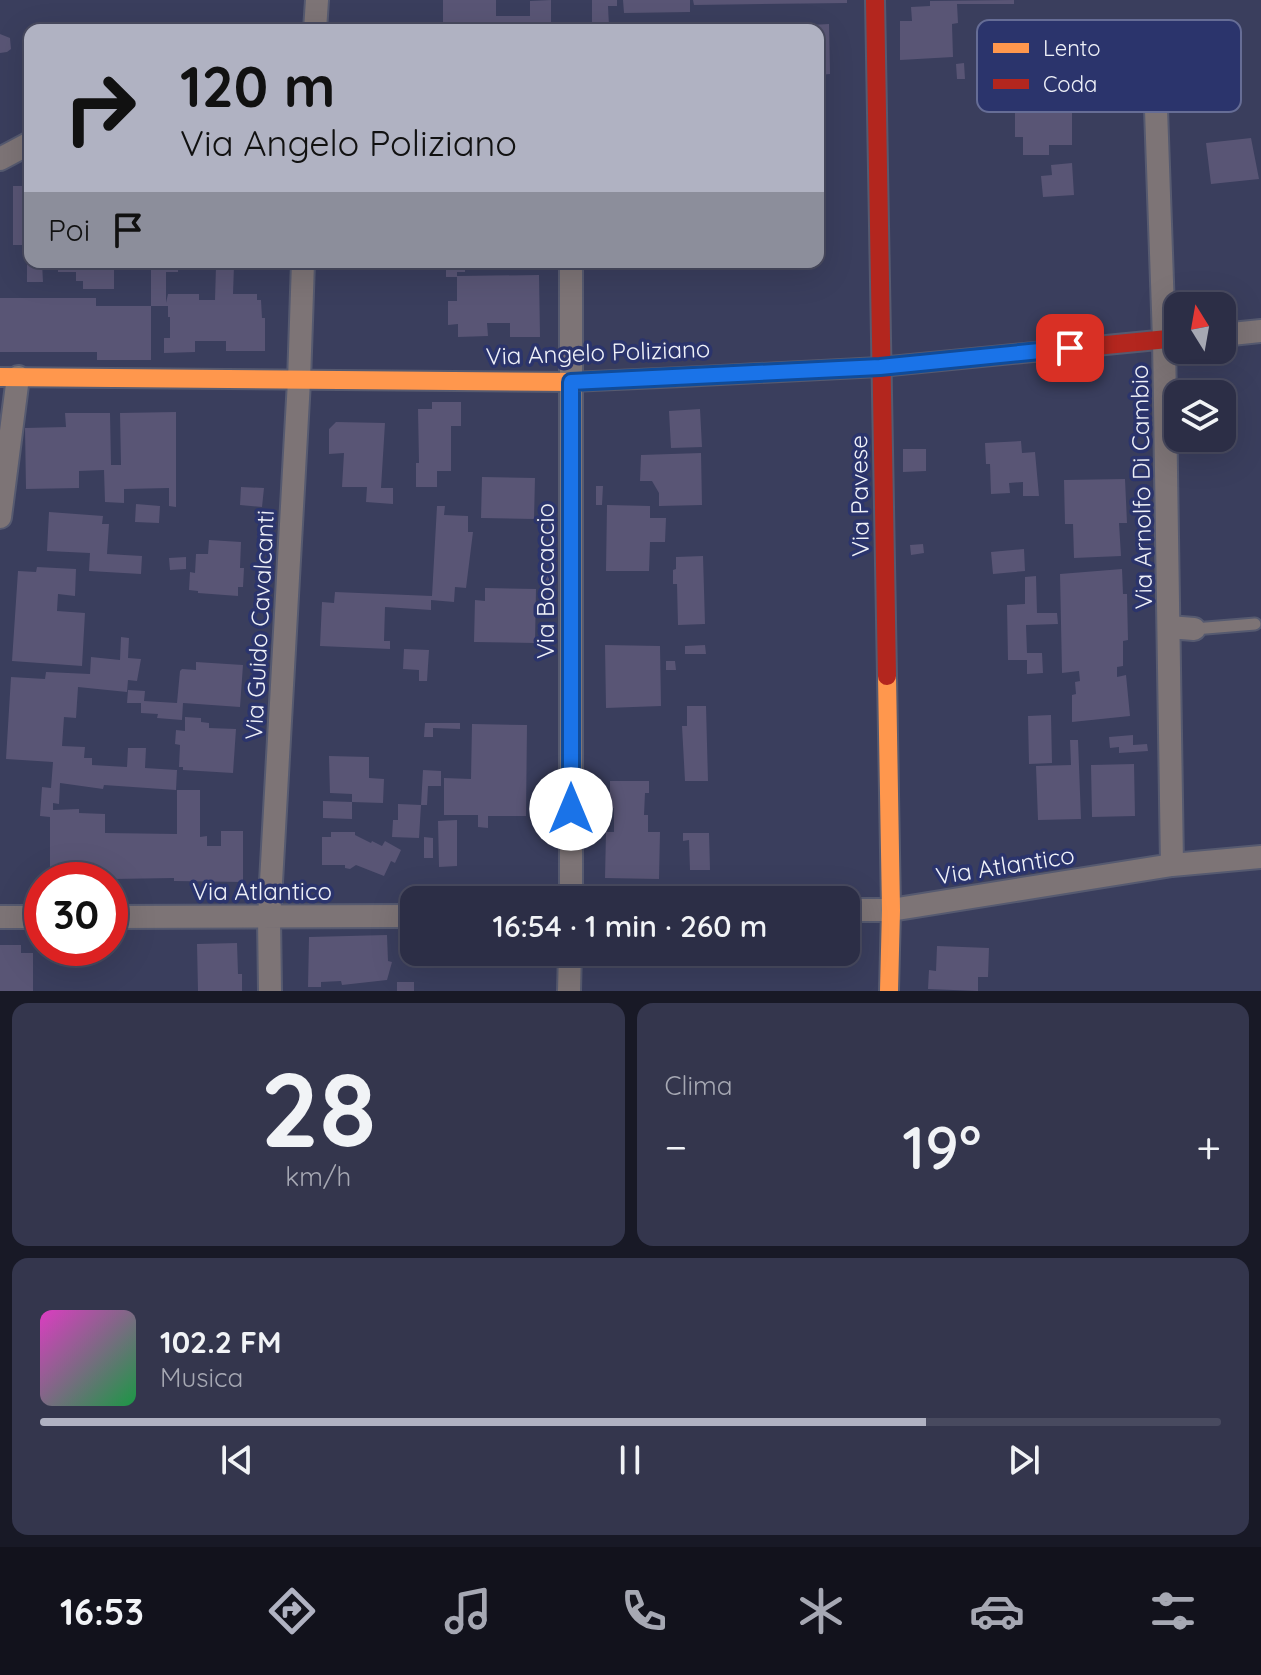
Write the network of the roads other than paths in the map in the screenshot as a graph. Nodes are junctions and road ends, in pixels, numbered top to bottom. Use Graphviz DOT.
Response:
graph roads {
  1 [pos="317,0"];
  2 [pos="875,0"];
  3 [pos="315,24"];
  4 [pos="1156,112"];
  5 [pos="24,146"];
  6 [pos="0,159"];
  7 [pos="303,268"];
  8 [pos="571,268"];
  9 [pos="1168,292"];
  10 [pos="1261,331"];
  11 [pos="1236,334"];
  12 [pos="1164,340"];
  13 [pos="1171,364"];
  14 [pos="880,367"];
  15 [pos="9,377"];
  16 [pos="299,381"];
  17 [pos="571,382"];
  18 [pos="0,517"];
  19 [pos="1255,624"];
  20 [pos="1169,627"];
  21 [pos="1194,629"];
  22 [pos="1261,857"];
  23 [pos="1172,865"];
  24 [pos="571,886"];
  25 [pos="860,910"];
  26 [pos="891,910"];
  27 [pos="400,916"];
  28 [pos="0,917"];
  29 [pos="24,917"];
  30 [pos="128,917"];
  31 [pos="269,918"];
  32 [pos="570,966"];
  33 [pos="270,991"];
  34 [pos="569,991"];
  35 [pos="889,991"];
  1 -- 3 [label="street"];
  2 -- 14 [label="street, Via Pavese"];
  4 -- 9 [label="street, Via Arnolfo Di Cambio"];
  5 -- 6 [label="street"];
  7 -- 16 [label="street, Via Guido Cavalcanti"];
  8 -- 17 [label="street, Via Boccaccio"];
  10 -- 11 [label="street"];
  12 -- 14 [label="street, Via Angelo Poliziano"];
  13 -- 20 [label="street, Via Arnolfo Di Cambio"];
  14 -- 17 [label="street, Via Angelo Poliziano"];
  14 -- 26 [label="street, Via Pavese"];
  15 -- 16 [label="street, Via Angelo Poliziano"];
  15 -- 18 [label="street"];
  16 -- 17 [label="street, Via Angelo Poliziano"];
  16 -- 31 [label="street, Via Guido Cavalcanti"];
  17 -- 24 [label="street, Via Boccaccio"];
  19 -- 21 [label="lane"];
  20 -- 21 [label="street"];
  20 -- 23 [label="street, Via Arnolfo Di Cambio"];
  22 -- 23 [label="street, Via Atlantico"];
  23 -- 26 [label="street, Via Atlantico"];
  25 -- 26 [label="street, Via Atlantico"];
  26 -- 35 [label="street, Via Pavese"];
  27 -- 31 [label="street, Via Atlantico"];
  28 -- 29 [label="street"];
  30 -- 31 [label="street, Via Atlantico"];
  31 -- 33 [label="street, Via Guido Cavalcanti"];
  32 -- 34 [label="street"];
}
